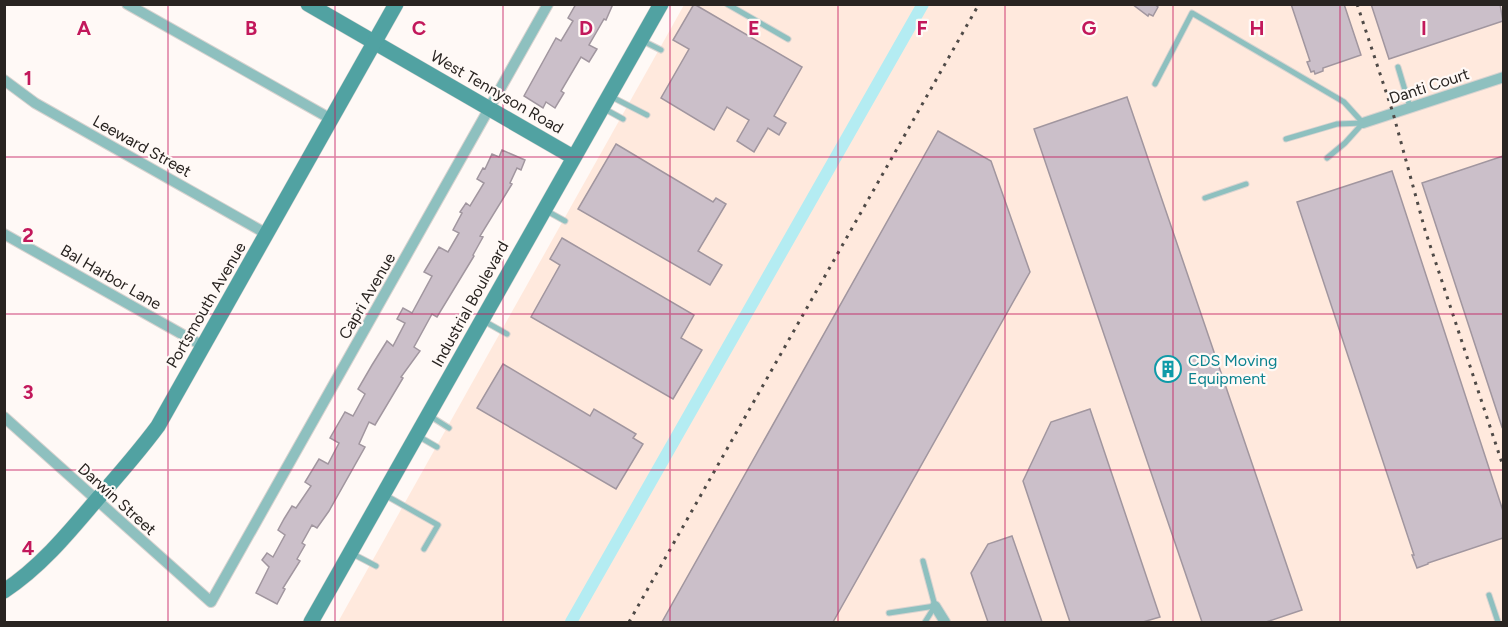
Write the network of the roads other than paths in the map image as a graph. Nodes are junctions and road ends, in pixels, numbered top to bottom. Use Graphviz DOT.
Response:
graph roads {
  1 [pos="127,4"];
  2 [pos="308,4"];
  3 [pos="396,4"];
  4 [pos="548,4"];
  5 [pos="661,4"];
  6 [pos="727,4"];
  7 [pos="788,39"];
  8 [pos="641,40"];
  9 [pos="375,43"];
  10 [pos="661,50"];
  11 [pos="1398,67"];
  12 [pos="1503,77"];
  13 [pos="4,80"];
  14 [pos="1155,84"];
  15 [pos="605,101"];
  16 [pos="1410,107"];
  17 [pos="490,109"];
  18 [pos="647,115"];
  19 [pos="331,119"];
  20 [pos="623,119"];
  21 [pos="1364,123"];
  22 [pos="1286,139"];
  23 [pos="573,157"];
  24 [pos="1328,158"];
  25 [pos="1245,184"];
  26 [pos="1205,198"];
  27 [pos="544,209"];
  28 [pos="565,221"];
  29 [pos="4,234"];
  30 [pos="267,234"];
  31 [pos="482,320"];
  32 [pos="507,334"];
  33 [pos="203,346"];
  34 [pos="428,415"];
  35 [pos="4,417"];
  36 [pos="449,428"];
  37 [pos="416,436"];
  38 [pos="437,447"];
  39 [pos="384,494"];
  40 [pos="96,501"];
  41 [pos="424,549"];
  42 [pos="350,553"];
  43 [pos="923,561"];
  44 [pos="376,566"];
  45 [pos="4,591"];
  46 [pos="1489,594"];
  47 [pos="211,602"];
  48 [pos="935,606"];
  49 [pos="889,613"];
  50 [pos="311,622"];
  51 [pos="925,622"];
  52 [pos="945,622"];
  53 [pos="1498,622"];
  1 -- 19 [label="street"];
  2 -- 9 [label="main road, West Tennyson Road"];
  3 -- 9 [label="main road, Portsmouth Avenue"];
  4 -- 17 [label="street, Capri Avenue"];
  5 -- 8 [label="main road, Industrial Boulevard"];
  6 -- 7 [label="lane"];
  8 -- 10 [label="lane"];
  8 -- 15 [label="main road, Industrial Boulevard"];
  9 -- 17 [label="main road, West Tennyson Road"];
  9 -- 19 [label="main road, Portsmouth Avenue"];
  11 -- 16 [label="lane"];
  12 -- 16 [label="street, Danti Court"];
  13 -- 30 [label="street, Leeward Street"];
  14 -- 21 [label="lane"];
  15 -- 18 [label="lane"];
  15 -- 20 [label="lane"];
  15 -- 23 [label="main road, Industrial Boulevard"];
  16 -- 21 [label="street, Danti Court"];
  17 -- 23 [label="main road, West Tennyson Road"];
  17 -- 47 [label="street, Capri Avenue"];
  19 -- 30 [label="main road, Portsmouth Avenue"];
  21 -- 22 [label="lane"];
  21 -- 24 [label="lane"];
  23 -- 27 [label="main road, Industrial Boulevard"];
  25 -- 26 [label="lane"];
  27 -- 28 [label="lane"];
  27 -- 31 [label="main road, Industrial Boulevard"];
  29 -- 33 [label="street, Bal Harbor Lane"];
  30 -- 33 [label="main road, Portsmouth Avenue"];
  31 -- 32 [label="lane"];
  31 -- 34 [label="main road, Industrial Boulevard"];
  33 -- 40 [label="main road, Portsmouth Avenue"];
  34 -- 36 [label="lane"];
  34 -- 37 [label="main road, Industrial Boulevard"];
  35 -- 40 [label="street, Darwin Street"];
  37 -- 38 [label="lane"];
  37 -- 39 [label="main road, Industrial Boulevard"];
  39 -- 41 [label="lane"];
  39 -- 42 [label="main road, Industrial Boulevard"];
  40 -- 45 [label="main road, Portsmouth Avenue"];
  40 -- 47 [label="street, Darwin Street"];
  42 -- 44 [label="lane"];
  42 -- 50 [label="main road, Industrial Boulevard"];
  43 -- 48 [label="lane"];
  46 -- 53 [label="lane"];
  48 -- 49 [label="lane"];
  48 -- 51 [label="lane"];
  48 -- 52 [label="street"];
}
